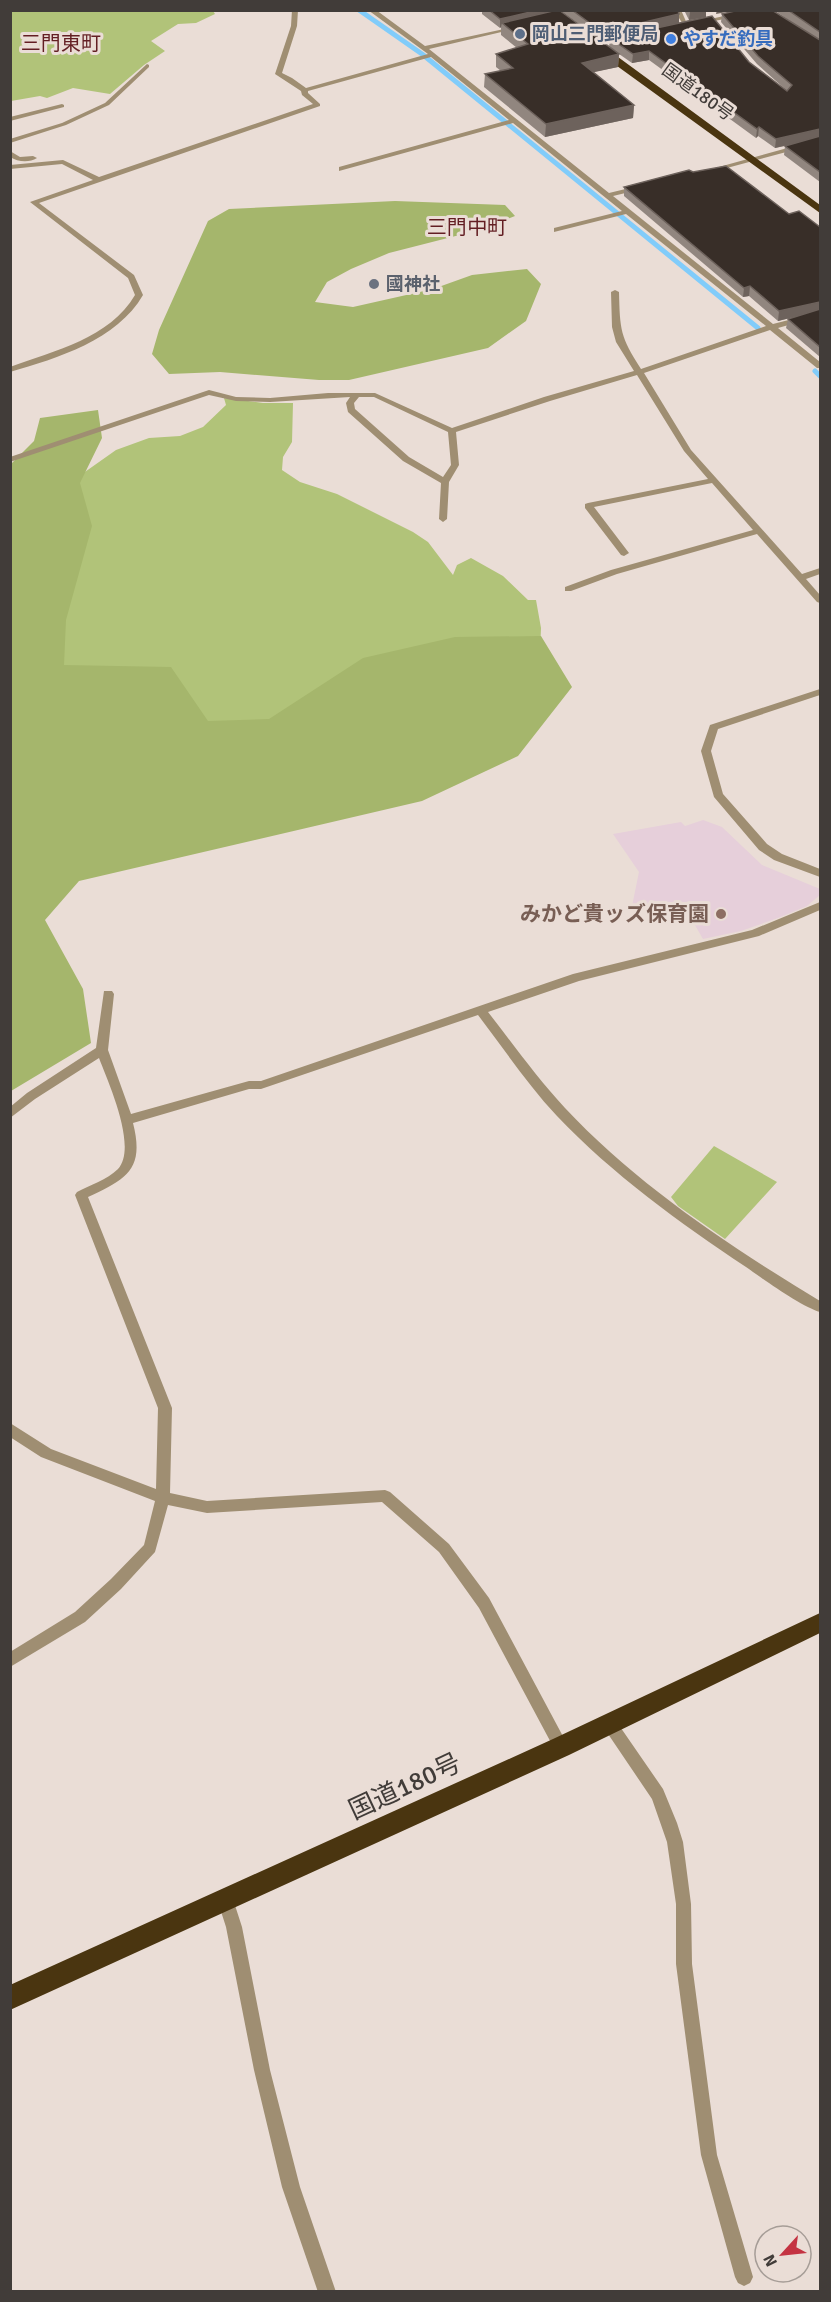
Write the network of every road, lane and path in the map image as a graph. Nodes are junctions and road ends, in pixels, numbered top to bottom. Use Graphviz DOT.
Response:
graph roads {
  1 [pos="295,10"];
  2 [pos="371,10"];
  3 [pos="677,10"];
  4 [pos="707,10"];
  5 [pos="764,10"];
  6 [pos="774,16"];
  7 [pos="713,21"];
  8 [pos="528,24"];
  9 [pos="686,25"];
  10 [pos="674,27"];
  11 [pos="721,30"];
  12 [pos="597,43"];
  13 [pos="424,48"];
  14 [pos="430,56"];
  15 [pos="147,66"];
  16 [pos="304,90"];
  17 [pos="62,106"];
  18 [pos="10,119"];
  19 [pos="507,123"];
  20 [pos="10,141"];
  21 [pos="820,141"];
  22 [pos="10,153"];
  23 [pos="752,160"];
  24 [pos="63,162"];
  25 [pos="10,167"];
  26 [pos="342,169"];
  27 [pos="703,173"];
  28 [pos="99,180"];
  29 [pos="651,184"];
  30 [pos="606,196"];
  31 [pos="820,210"];
  32 [pos="620,213"];
  33 [pos="556,230"];
  34 [pos="615,292"];
  35 [pos="820,314"];
  36 [pos="769,328"];
  37 [pos="820,366"];
  38 [pos="10,370"];
  39 [pos="640,372"];
  40 [pos="358,394"];
  41 [pos="452,431"];
  42 [pos="10,460"];
  43 [pos="714,480"];
  44 [pos="445,482"];
  45 [pos="443,519"];
  46 [pos="759,531"];
  47 [pos="624,553"];
  48 [pos="820,571"];
  49 [pos="801,578"];
  50 [pos="567,589"];
  51 [pos="820,600"];
  52 [pos="820,692"];
  53 [pos="820,873"];
  54 [pos="820,906"];
  55 [pos="108,994"];
  56 [pos="479,1009"];
  57 [pos="102,1050"];
  58 [pos="10,1114"];
  59 [pos="127,1120"];
  60 [pos="820,1308"];
  61 [pos="10,1429"];
  62 [pos="163,1498"];
  63 [pos="820,1623"];
  64 [pos="10,1660"];
  65 [pos="609,1723"];
  66 [pos="561,1747"];
  67 [pos="226,1902"];
  68 [pos="10,1998"];
  69 [pos="744,2277"];
  70 [pos="327,2292"];
  1 -- 16 [label="street"];
  2 -- 13 [label="street"];
  3 -- 9 [label="street"];
  4 -- 7 [label="street"];
  5 -- 6 [label="street"];
  5 -- 7 [label="street"];
  7 -- 9 [label="street"];
  7 -- 11 [label="street"];
  8 -- 13 [label="street"];
  9 -- 10 [label="street"];
  12 -- 23 [label="highway, 国道180号"];
  13 -- 14 [label="street"];
  14 -- 16 [label="street"];
  14 -- 19 [label="street"];
  15 -- 20 [label="street"];
  16 -- 28 [label="street"];
  17 -- 18 [label="street"];
  19 -- 26 [label="street"];
  19 -- 30 [label="street"];
  21 -- 23 [label="street"];
  22 -- 24 [label="street"];
  23 -- 27 [label="street"];
  23 -- 31 [label="highway, 国道180号"];
  24 -- 25 [label="street"];
  24 -- 28 [label="street"];
  28 -- 38 [label="street"];
  29 -- 30 [label="street"];
  30 -- 32 [label="street"];
  32 -- 33 [label="street"];
  32 -- 36 [label="street"];
  34 -- 39 [label="street"];
  35 -- 36 [label="street"];
  36 -- 37 [label="street"];
  36 -- 39 [label="street"];
  39 -- 41 [label="street"];
  39 -- 43 [label="street"];
  40 -- 41 [label="street"];
  40 -- 42 [label="street"];
  40 -- 44 [label="street"];
  41 -- 44 [label="street"];
  43 -- 46 [label="street"];
  43 -- 47 [label="street"];
  44 -- 45 [label="street"];
  46 -- 49 [label="street"];
  46 -- 50 [label="street"];
  48 -- 49 [label="street"];
  49 -- 51 [label="street"];
  52 -- 53 [label="street"];
  54 -- 56 [label="street"];
  55 -- 57 [label="street"];
  56 -- 59 [label="street"];
  56 -- 60 [label="street"];
  57 -- 58 [label="street"];
  57 -- 59 [label="street"];
  59 -- 62 [label="street"];
  61 -- 62 [label="street"];
  62 -- 64 [label="street"];
  62 -- 66 [label="street"];
  63 -- 65 [label="highway, 国道180号"];
  65 -- 66 [label="highway, 国道180号"];
  65 -- 69 [label="street"];
  66 -- 67 [label="highway, 国道180号"];
  67 -- 68 [label="highway, 国道180号"];
  67 -- 70 [label="street"];
}
